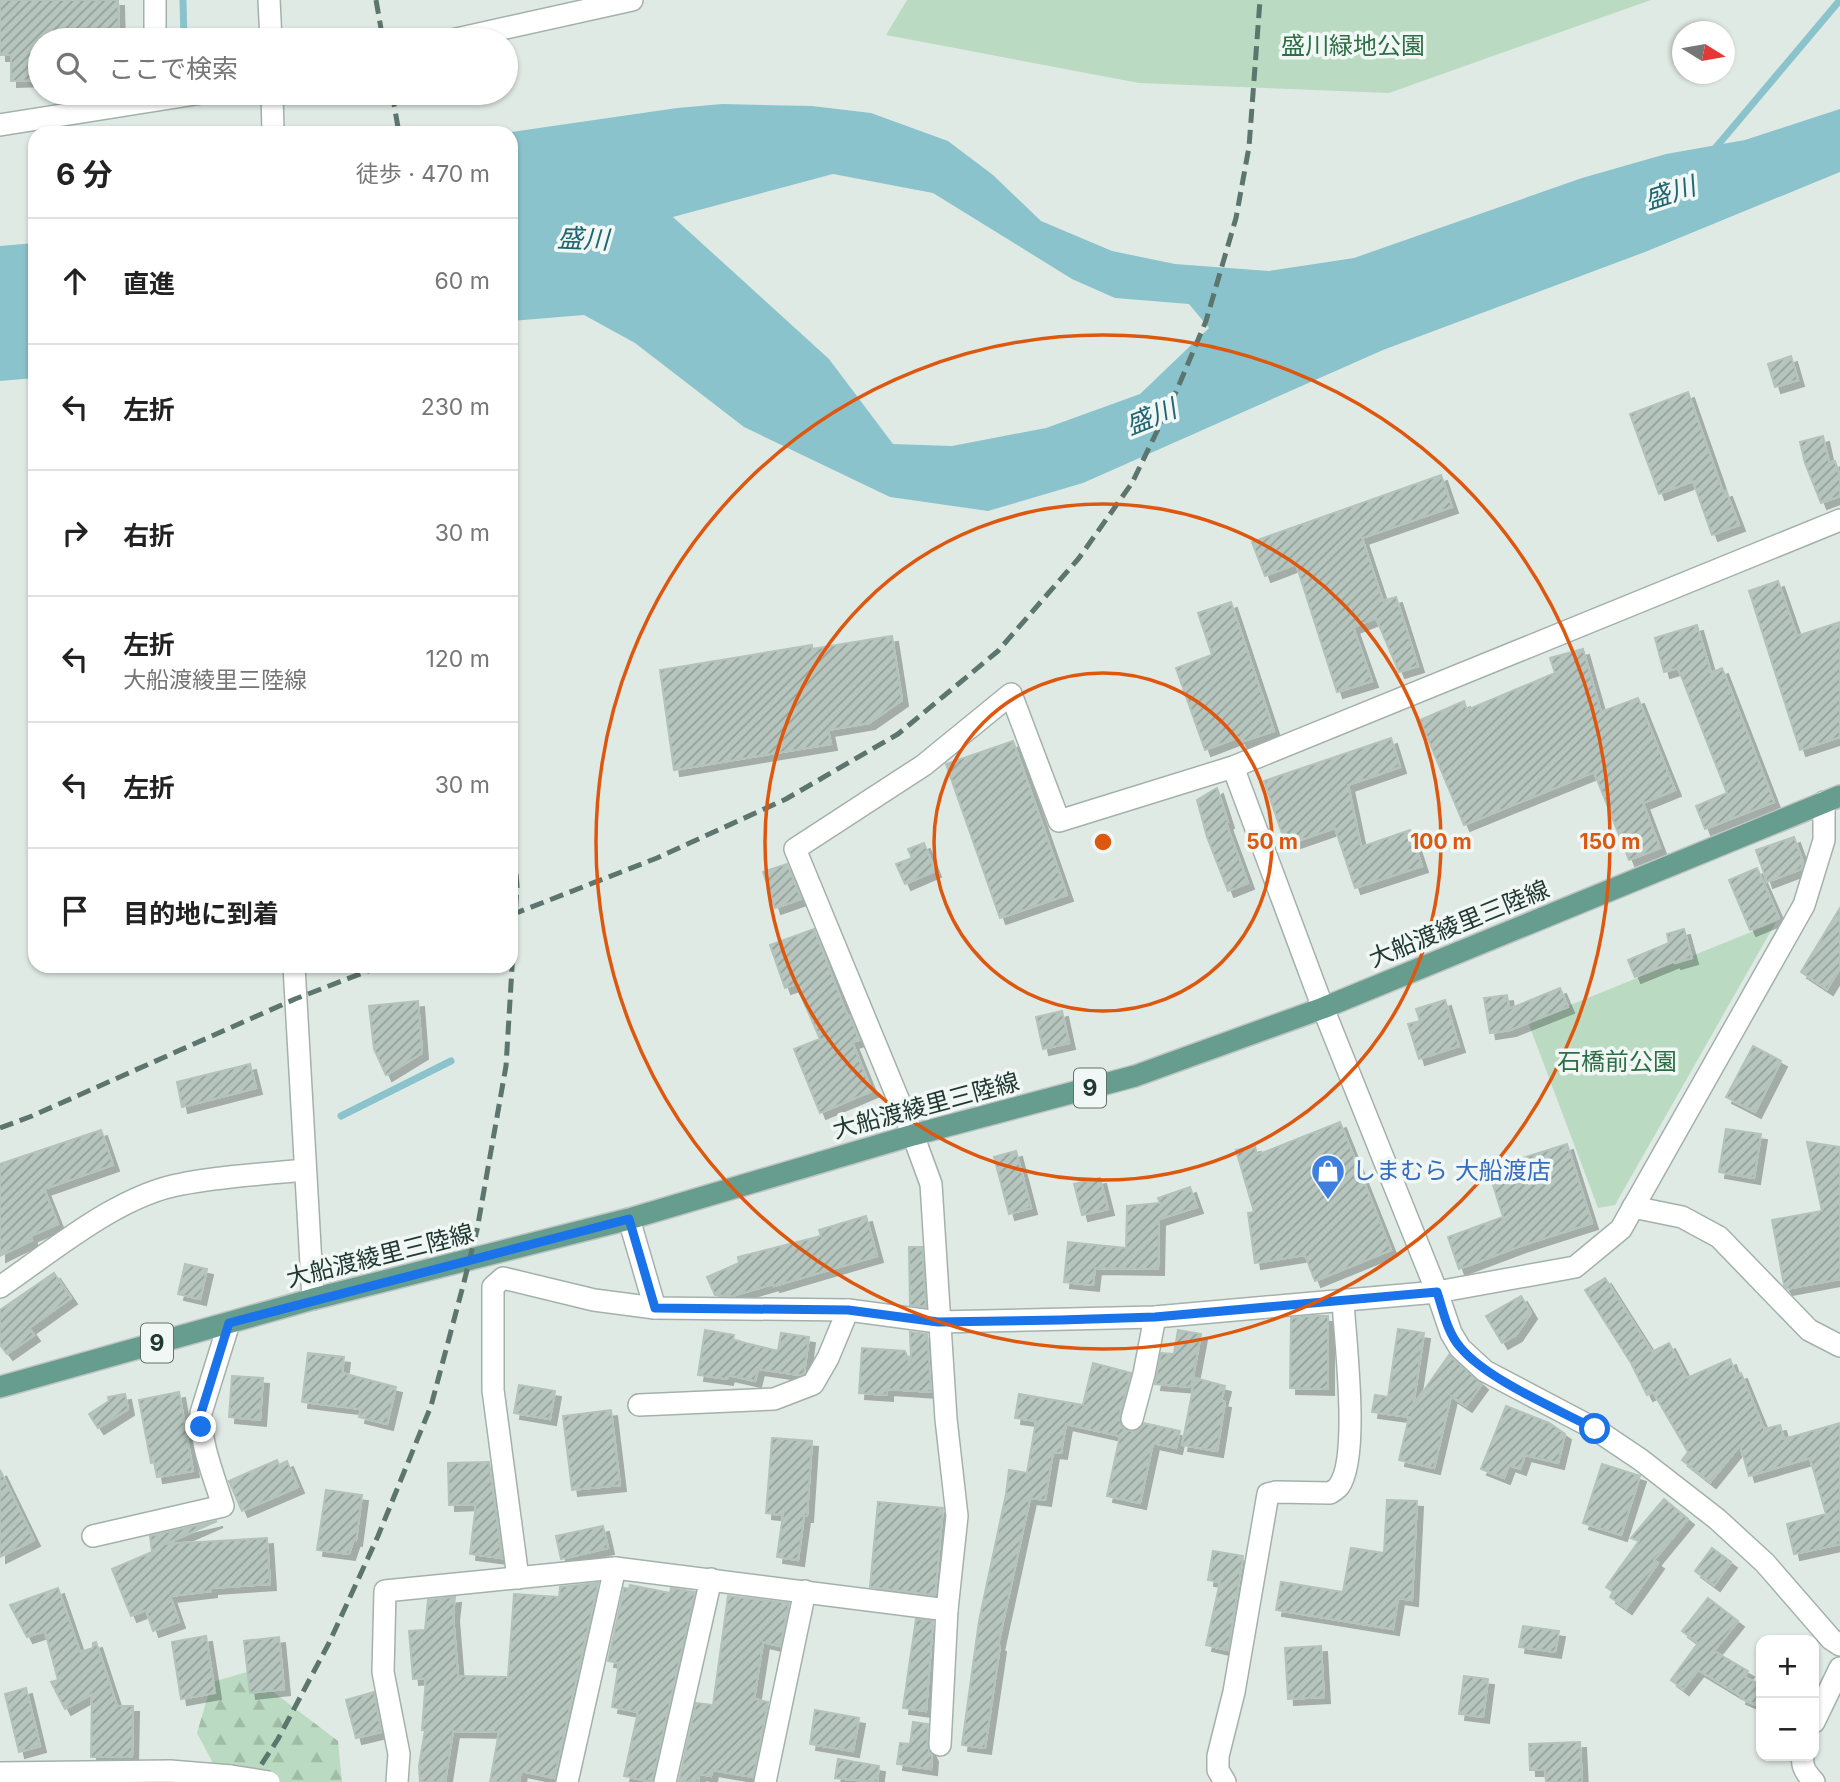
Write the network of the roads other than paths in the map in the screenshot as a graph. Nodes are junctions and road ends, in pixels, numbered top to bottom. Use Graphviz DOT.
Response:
graph roads {
  1 [pos="155,0"];
  2 [pos="269,0"];
  3 [pos="632,0"];
  4 [pos="155,28"];
  5 [pos="270,28"];
  6 [pos="506,28"];
  7 [pos="111,105"];
  8 [pos="272,105"];
  9 [pos="0,125"];
  10 [pos="273,126"];
  11 [pos="1840,520"];
  12 [pos="1233,767"];
  13 [pos="1832,799"];
  14 [pos="294,973"];
  15 [pos="1323,1009"];
  16 [pos="913,1135"];
  17 [pos="305,1170"];
  18 [pos="1633,1207"];
  19 [pos="629,1219"];
  20 [pos="0,1287"];
  21 [pos="1437,1292"];
  22 [pos="313,1299"];
  23 [pos="1343,1301"];
  24 [pos="655,1308"];
  25 [pos="848,1310"];
  26 [pos="1155,1317"];
  27 [pos="938,1322"];
  28 [pos="229,1323"];
  29 [pos="1840,1346"];
  30 [pos="0,1387"];
  31 [pos="639,1405"];
  32 [pos="1132,1419"];
  33 [pos="93,1536"];
  34 [pos="615,1568"];
  35 [pos="518,1578"];
  36 [pos="711,1579"];
  37 [pos="805,1591"];
  38 [pos="947,1609"];
  39 [pos="1840,1645"];
  40 [pos="1840,1668"];
  41 [pos="1819,1712"];
  42 [pos="940,1745"];
  43 [pos="1802,1761"];
  44 [pos="0,1773"];
  45 [pos="60,1777"];
  46 [pos="270,1782"];
  47 [pos="397,1782"];
  48 [pos="567,1782"];
  49 [pos="665,1782"];
  50 [pos="765,1782"];
  51 [pos="1225,1782"];
  52 [pos="1814,1782"];
  1 -- 4 [label="street"];
  2 -- 5 [label="street"];
  3 -- 6 [label="street"];
  7 -- 9 [label="street"];
  8 -- 10 [label="street"];
  11 -- 12 [label="street"];
  12 -- 15 [label="street"];
  12 -- 16 [label="street"];
  13 -- 15 [label="main road, 大船渡綾里三陸線 / 9"];
  13 -- 18 [label="street"];
  14 -- 17 [label="street"];
  15 -- 16 [label="main road, 大船渡綾里三陸線 / 9"];
  15 -- 21 [label="street"];
  16 -- 19 [label="main road, 大船渡綾里三陸線 / 9"];
  16 -- 27 [label="street"];
  17 -- 20 [label="street"];
  17 -- 22 [label="street"];
  18 -- 21 [label="street"];
  18 -- 29 [label="street"];
  19 -- 22 [label="main road, 大船渡綾里三陸線 / 9"];
  19 -- 24 [label="street"];
  21 -- 23 [label="street"];
  21 -- 39 [label="street"];
  22 -- 28 [label="main road, 大船渡綾里三陸線 / 9"];
  23 -- 26 [label="street"];
  23 -- 51 [label="street"];
  24 -- 25 [label="street"];
  24 -- 35 [label="street"];
  25 -- 27 [label="street"];
  25 -- 31 [label="street"];
  26 -- 27 [label="street"];
  26 -- 32 [label="street"];
  27 -- 38 [label="street"];
  28 -- 30 [label="main road, 大船渡綾里三陸線 / 9"];
  28 -- 33 [label="street"];
  34 -- 35 [label="street"];
  34 -- 36 [label="street"];
  34 -- 48 [label="street"];
  35 -- 47 [label="street"];
  36 -- 37 [label="street"];
  36 -- 49 [label="street"];
  37 -- 38 [label="street"];
  37 -- 50 [label="street"];
  38 -- 42 [label="street"];
  40 -- 41 [label="street"];
  43 -- 52 [label="street"];
  44 -- 45 [label="street"];
  45 -- 46 [label="street, bridge"];
}
